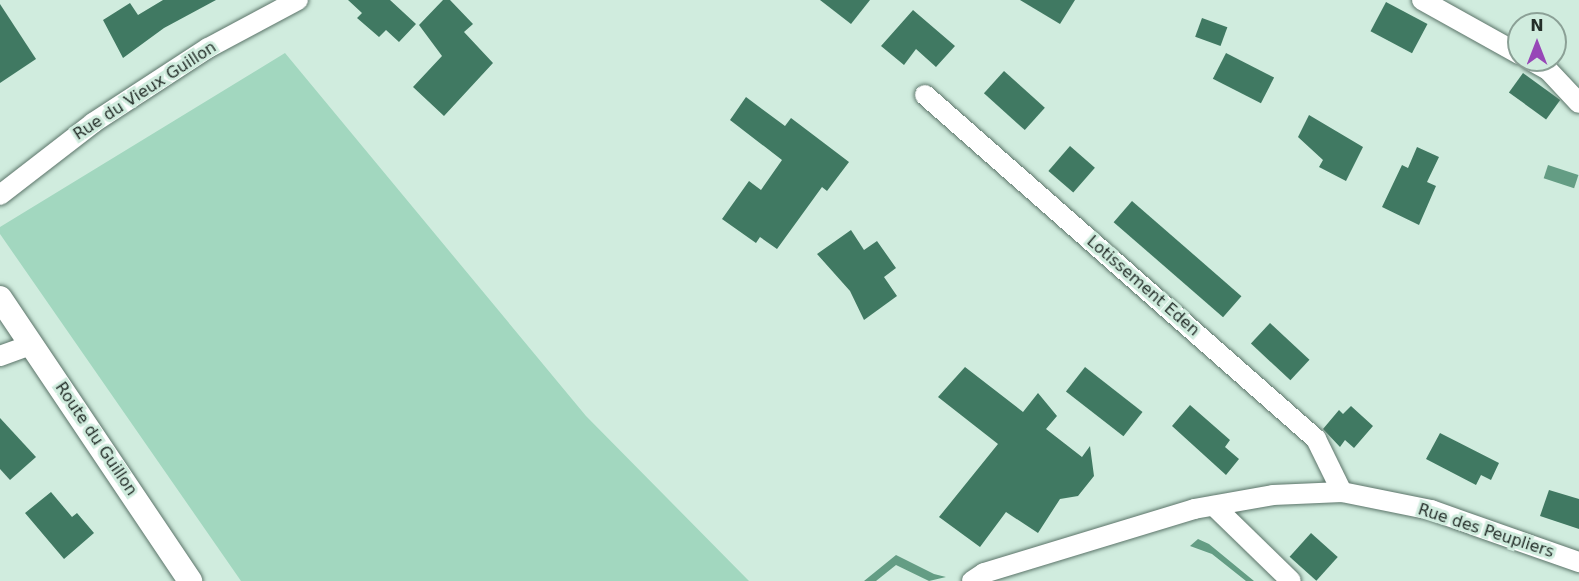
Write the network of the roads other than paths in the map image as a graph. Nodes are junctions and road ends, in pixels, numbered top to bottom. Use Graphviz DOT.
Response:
graph roads {
  1 [pos="298,0"];
  2 [pos="1422,0"];
  3 [pos="1507,47"];
  4 [pos="1550,72"];
  5 [pos="925,95"];
  6 [pos="1579,103"];
  7 [pos="0,195"];
  8 [pos="0,298"];
  9 [pos="33,344"];
  10 [pos="0,356"];
  11 [pos="1342,492"];
  12 [pos="1214,506"];
  13 [pos="1579,562"];
  14 [pos="190,581"];
  15 [pos="972,581"];
  16 [pos="1292,581"];
  1 -- 7 [label="street, Rue du Vieux Guillon"];
  2 -- 3 [label="street"];
  4 -- 6 [label="street"];
  5 -- 11 [label="street, Lotissement Eden"];
  8 -- 9 [label="street, Route du Guillon"];
  9 -- 10 [label="street"];
  9 -- 14 [label="street, Route du Guillon"];
  11 -- 12 [label="street, Rue des Peupliers"];
  11 -- 13 [label="street, Rue des Peupliers"];
  12 -- 15 [label="street, Rue des Peupliers"];
  12 -- 16 [label="street"];
}
